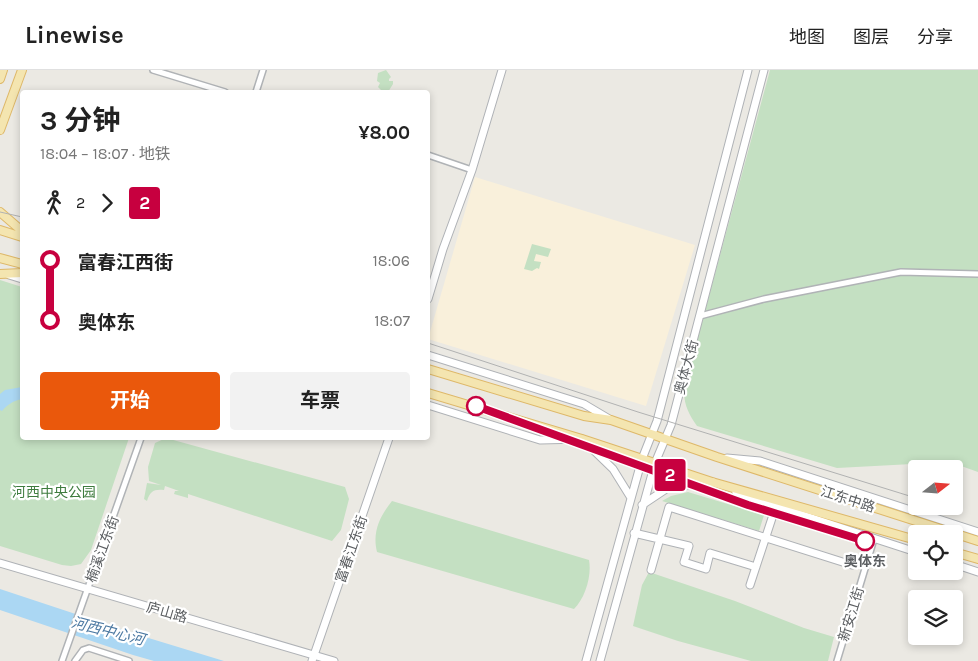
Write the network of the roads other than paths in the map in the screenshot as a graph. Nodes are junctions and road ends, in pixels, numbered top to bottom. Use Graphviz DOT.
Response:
graph roads {
  1 [pos="3,70"];
  2 [pos="22,70"];
  3 [pos="153,70"];
  4 [pos="263,70"];
  5 [pos="502,70"];
  6 [pos="748,70"];
  7 [pos="764,70"];
  8 [pos="0,79"];
  9 [pos="218,90"];
  10 [pos="257,90"];
  11 [pos="0,130"];
  12 [pos="430,156"];
  13 [pos="472,170"];
  14 [pos="0,212"];
  15 [pos="20,229"];
  16 [pos="0,230"];
  17 [pos="20,236"];
  18 [pos="0,258"];
  19 [pos="20,263"];
  20 [pos="20,273"];
  21 [pos="3,274"];
  22 [pos="978,274"];
  23 [pos="20,278"];
  24 [pos="430,292"];
  25 [pos="700,316"];
  26 [pos="430,356"];
  27 [pos="430,370"];
  28 [pos="430,393"];
  29 [pos="430,406"];
  30 [pos="611,420"];
  31 [pos="651,433"];
  32 [pos="665,438"];
  33 [pos="582,439"];
  34 [pos="140,440"];
  35 [pos="388,440"];
  36 [pos="642,458"];
  37 [pos="717,458"];
  38 [pos="655,463"];
  39 [pos="712,482"];
  40 [pos="631,498"];
  41 [pos="642,505"];
  42 [pos="773,515"];
  43 [pos="978,532"];
  44 [pos="634,533"];
  45 [pos="660,538"];
  46 [pos="765,538"];
  47 [pos="908,538"];
  48 [pos="874,539"];
  49 [pos="978,541"];
  50 [pos="908,550"];
  51 [pos="963,555"];
  52 [pos="978,559"];
  53 [pos="0,563"];
  54 [pos="852,565"];
  55 [pos="756,567"];
  56 [pos="963,567"];
  57 [pos="651,570"];
  58 [pos="978,572"];
  59 [pos="750,585"];
  60 [pos="87,589"];
  61 [pos="313,658"];
  62 [pos="62,661"];
  63 [pos="75,661"];
  64 [pos="129,661"];
  65 [pos="334,661"];
  66 [pos="586,661"];
  67 [pos="600,661"];
  68 [pos="837,661"];
  1 -- 8 [label="main road"];
  2 -- 11 [label="main road"];
  3 -- 9 [label="street"];
  4 -- 10 [label="street"];
  5 -- 13 [label="street"];
  6 -- 31 [label="street, 奥体大街"];
  7 -- 25 [label="street, 奥体大街"];
  12 -- 13 [label="street"];
  13 -- 24 [label="street"];
  14 -- 15 [label="main road"];
  16 -- 17 [label="main road"];
  18 -- 19 [label="main road"];
  20 -- 21 [label="main road"];
  21 -- 23 [label="street"];
  22 -- 25 [label="street"];
  25 -- 32 [label="street, 奥体大街"];
  26 -- 30 [label="street, 江东中路"];
  27 -- 30 [label="main road, 江东中路"];
  28 -- 33 [label="main road, 江东中路"];
  29 -- 33 [label="street, 江东中路"];
  30 -- 31 [label="main road, 江东中路"];
  31 -- 32 [label="main road, 江东中路"];
  31 -- 36 [label="street, 奥体大街"];
  32 -- 37 [label="main road, 江东中路"];
  32 -- 38 [label="street, 奥体大街"];
  33 -- 36 [label="main road, 江东中路"];
  33 -- 40 [label="street"];
  34 -- 60 [label="street, 楠溪江东街"];
  35 -- 61 [label="street, 富春江东街"];
  36 -- 38 [label="main road, 江东中路"];
  36 -- 40 [label="street, 奥体大街"];
  37 -- 43 [label="street, 江东中路"];
  37 -- 49 [label="main road, 江东中路"];
  38 -- 39 [label="main road, 江东中路"];
  38 -- 41 [label="street, 奥体大街"];
  39 -- 41 [label="street"];
  39 -- 47 [label="main road, 江东中路"];
  39 -- 48 [label="street, 江东中路"];
  40 -- 66 [label="street, 奥体大街"];
  41 -- 44 [label="street, 奥体大街"];
  42 -- 46 [label="street"];
  44 -- 45 [label="street"];
  44 -- 67 [label="street, 奥体大街"];
  45 -- 46 [label="street"];
  45 -- 55 [label="street"];
  45 -- 57 [label="street"];
  46 -- 54 [label="street"];
  46 -- 55 [label="street"];
  48 -- 50 [label="street, 江东中路"];
  48 -- 68 [label="street, 新安江街"];
  51 -- 52 [label="main road"];
  53 -- 60 [label="street, 庐山路"];
  55 -- 59 [label="street"];
  56 -- 58 [label="street"];
  60 -- 61 [label="street, 庐山路"];
  60 -- 62 [label="street, 楠溪江东街"];
  61 -- 65 [label="street, 庐山路"];
  63 -- 64 [label="street"];
}
